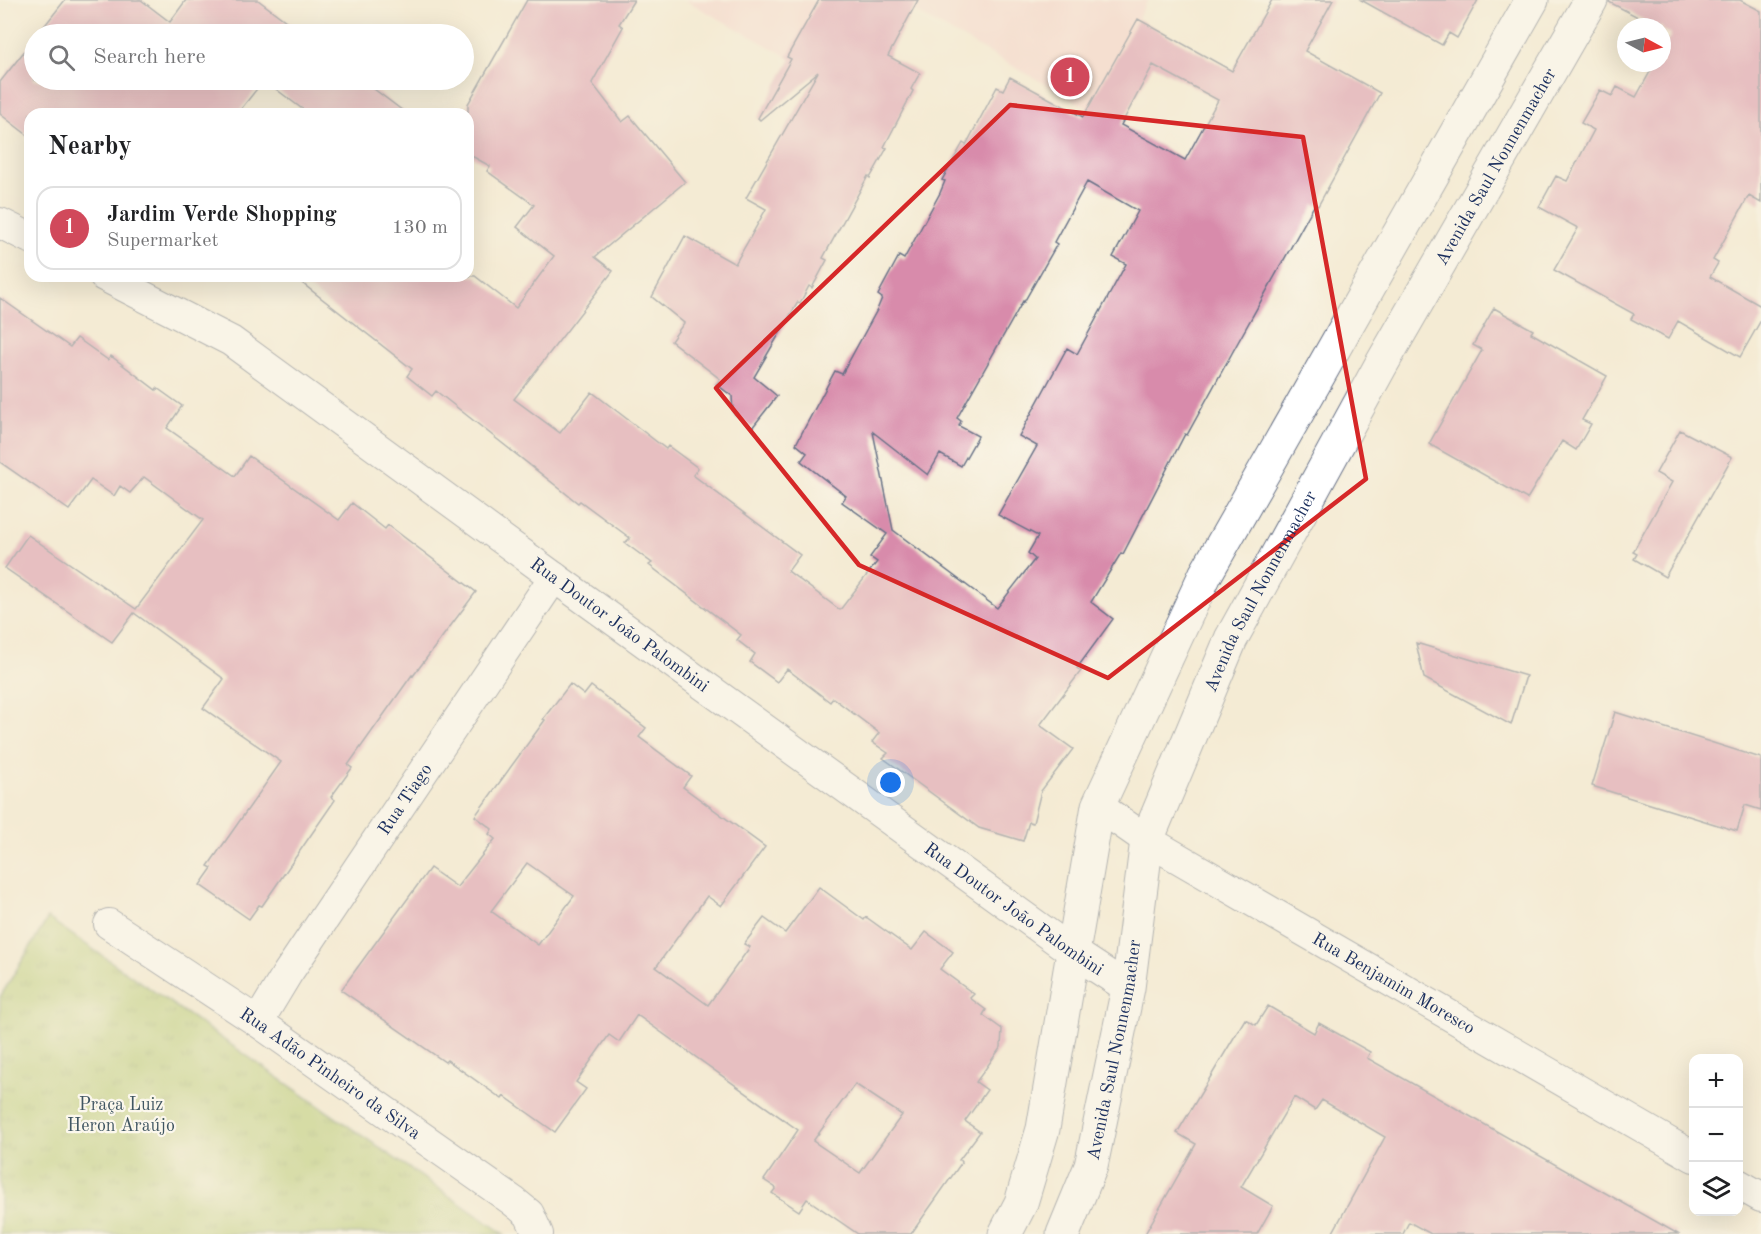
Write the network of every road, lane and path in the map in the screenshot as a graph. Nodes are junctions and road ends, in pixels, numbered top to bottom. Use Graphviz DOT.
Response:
graph roads {
  1 [pos="1532,0"];
  2 [pos="1591,0"];
  3 [pos="1460,128"];
  4 [pos="1503,153"];
  5 [pos="1413,211"];
  6 [pos="0,223"];
  7 [pos="24,235"];
  8 [pos="1455,236"];
  9 [pos="116,282"];
  10 [pos="554,577"];
  11 [pos="1098,806"];
  12 [pos="1147,840"];
  13 [pos="109,924"];
  14 [pos="1073,951"];
  15 [pos="1128,988"];
  16 [pos="258,1022"];
  17 [pos="1689,1154"];
  18 [pos="1743,1187"];
  19 [pos="1761,1197"];
  20 [pos="538,1234"];
  21 [pos="1005,1234"];
  22 [pos="1063,1234"];
  1 -- 3 [label="street"];
  2 -- 4 [label="street, Avenida Saul Nonnenmacher"];
  3 -- 4 [label="street"];
  3 -- 5 [label="street"];
  4 -- 8 [label="street, Avenida Saul Nonnenmacher"];
  5 -- 8 [label="street"];
  5 -- 11 [label="street"];
  6 -- 7 [label="street"];
  8 -- 12 [label="street, Avenida Saul Nonnenmacher"];
  9 -- 10 [label="street, Rua Doutor João Palombini"];
  10 -- 14 [label="street, Rua Doutor João Palombini"];
  10 -- 16 [label="street, Rua Tiago"];
  11 -- 12 [label="street, Rua Benjamim Moresco"];
  11 -- 14 [label="street"];
  12 -- 15 [label="street, Avenida Saul Nonnenmacher"];
  12 -- 17 [label="street, Rua Benjamim Moresco"];
  13 -- 16 [label="street, Rua Adão Pinheiro da Silva"];
  14 -- 15 [label="street, Rua Doutor João Palombini"];
  14 -- 21 [label="street"];
  15 -- 22 [label="street, Avenida Saul Nonnenmacher"];
  16 -- 20 [label="street, Rua Adão Pinheiro da Silva"];
  18 -- 19 [label="street"];
}
